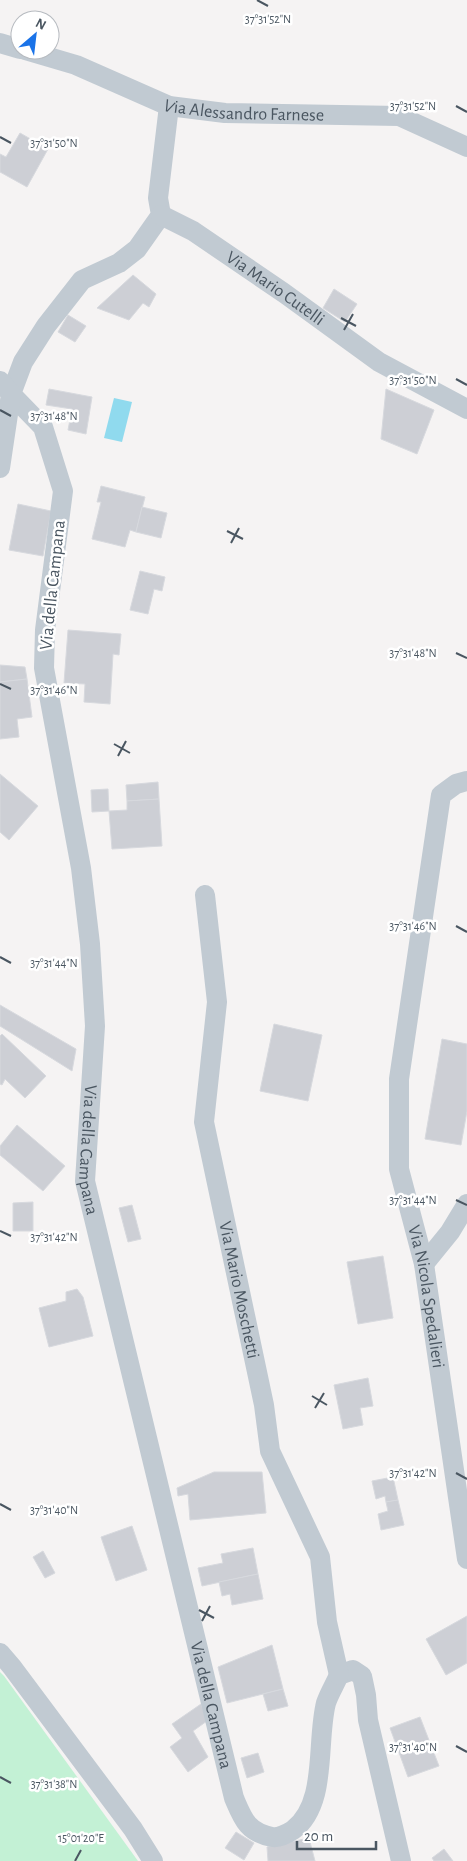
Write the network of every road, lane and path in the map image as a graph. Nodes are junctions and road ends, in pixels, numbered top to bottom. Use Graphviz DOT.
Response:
graph roads {
  1 [pos="59,60"];
  2 [pos="169,106"];
  3 [pos="467,147"];
  4 [pos="161,214"];
  5 [pos="6,388"];
  6 [pos="467,409"];
  7 [pos="0,468"];
  8 [pos="467,781"];
  9 [pos="205,895"];
  10 [pos="467,1204"];
  11 [pos="424,1264"];
  12 [pos="467,1559"];
  13 [pos="0,1653"];
  14 [pos="338,1675"];
  15 [pos="153,1861"];
  16 [pos="401,1861"];
  1 -- 2 [label="street, Via Alessandro Farnese"];
  2 -- 3 [label="street, Via Alessandro Farnese"];
  2 -- 4 [label="street"];
  4 -- 5 [label="street"];
  4 -- 6 [label="street, Via Mario Cutelli"];
  5 -- 7 [label="street"];
  5 -- 14 [label="street, Via della Campana"];
  8 -- 11 [label="street, Via Nicola Spedalieri"];
  9 -- 14 [label="street, Via Mario Moschetti"];
  10 -- 11 [label="street"];
  11 -- 12 [label="street, Via Nicola Spedalieri"];
  13 -- 15 [label="street"];
  14 -- 16 [label="street"];
}
